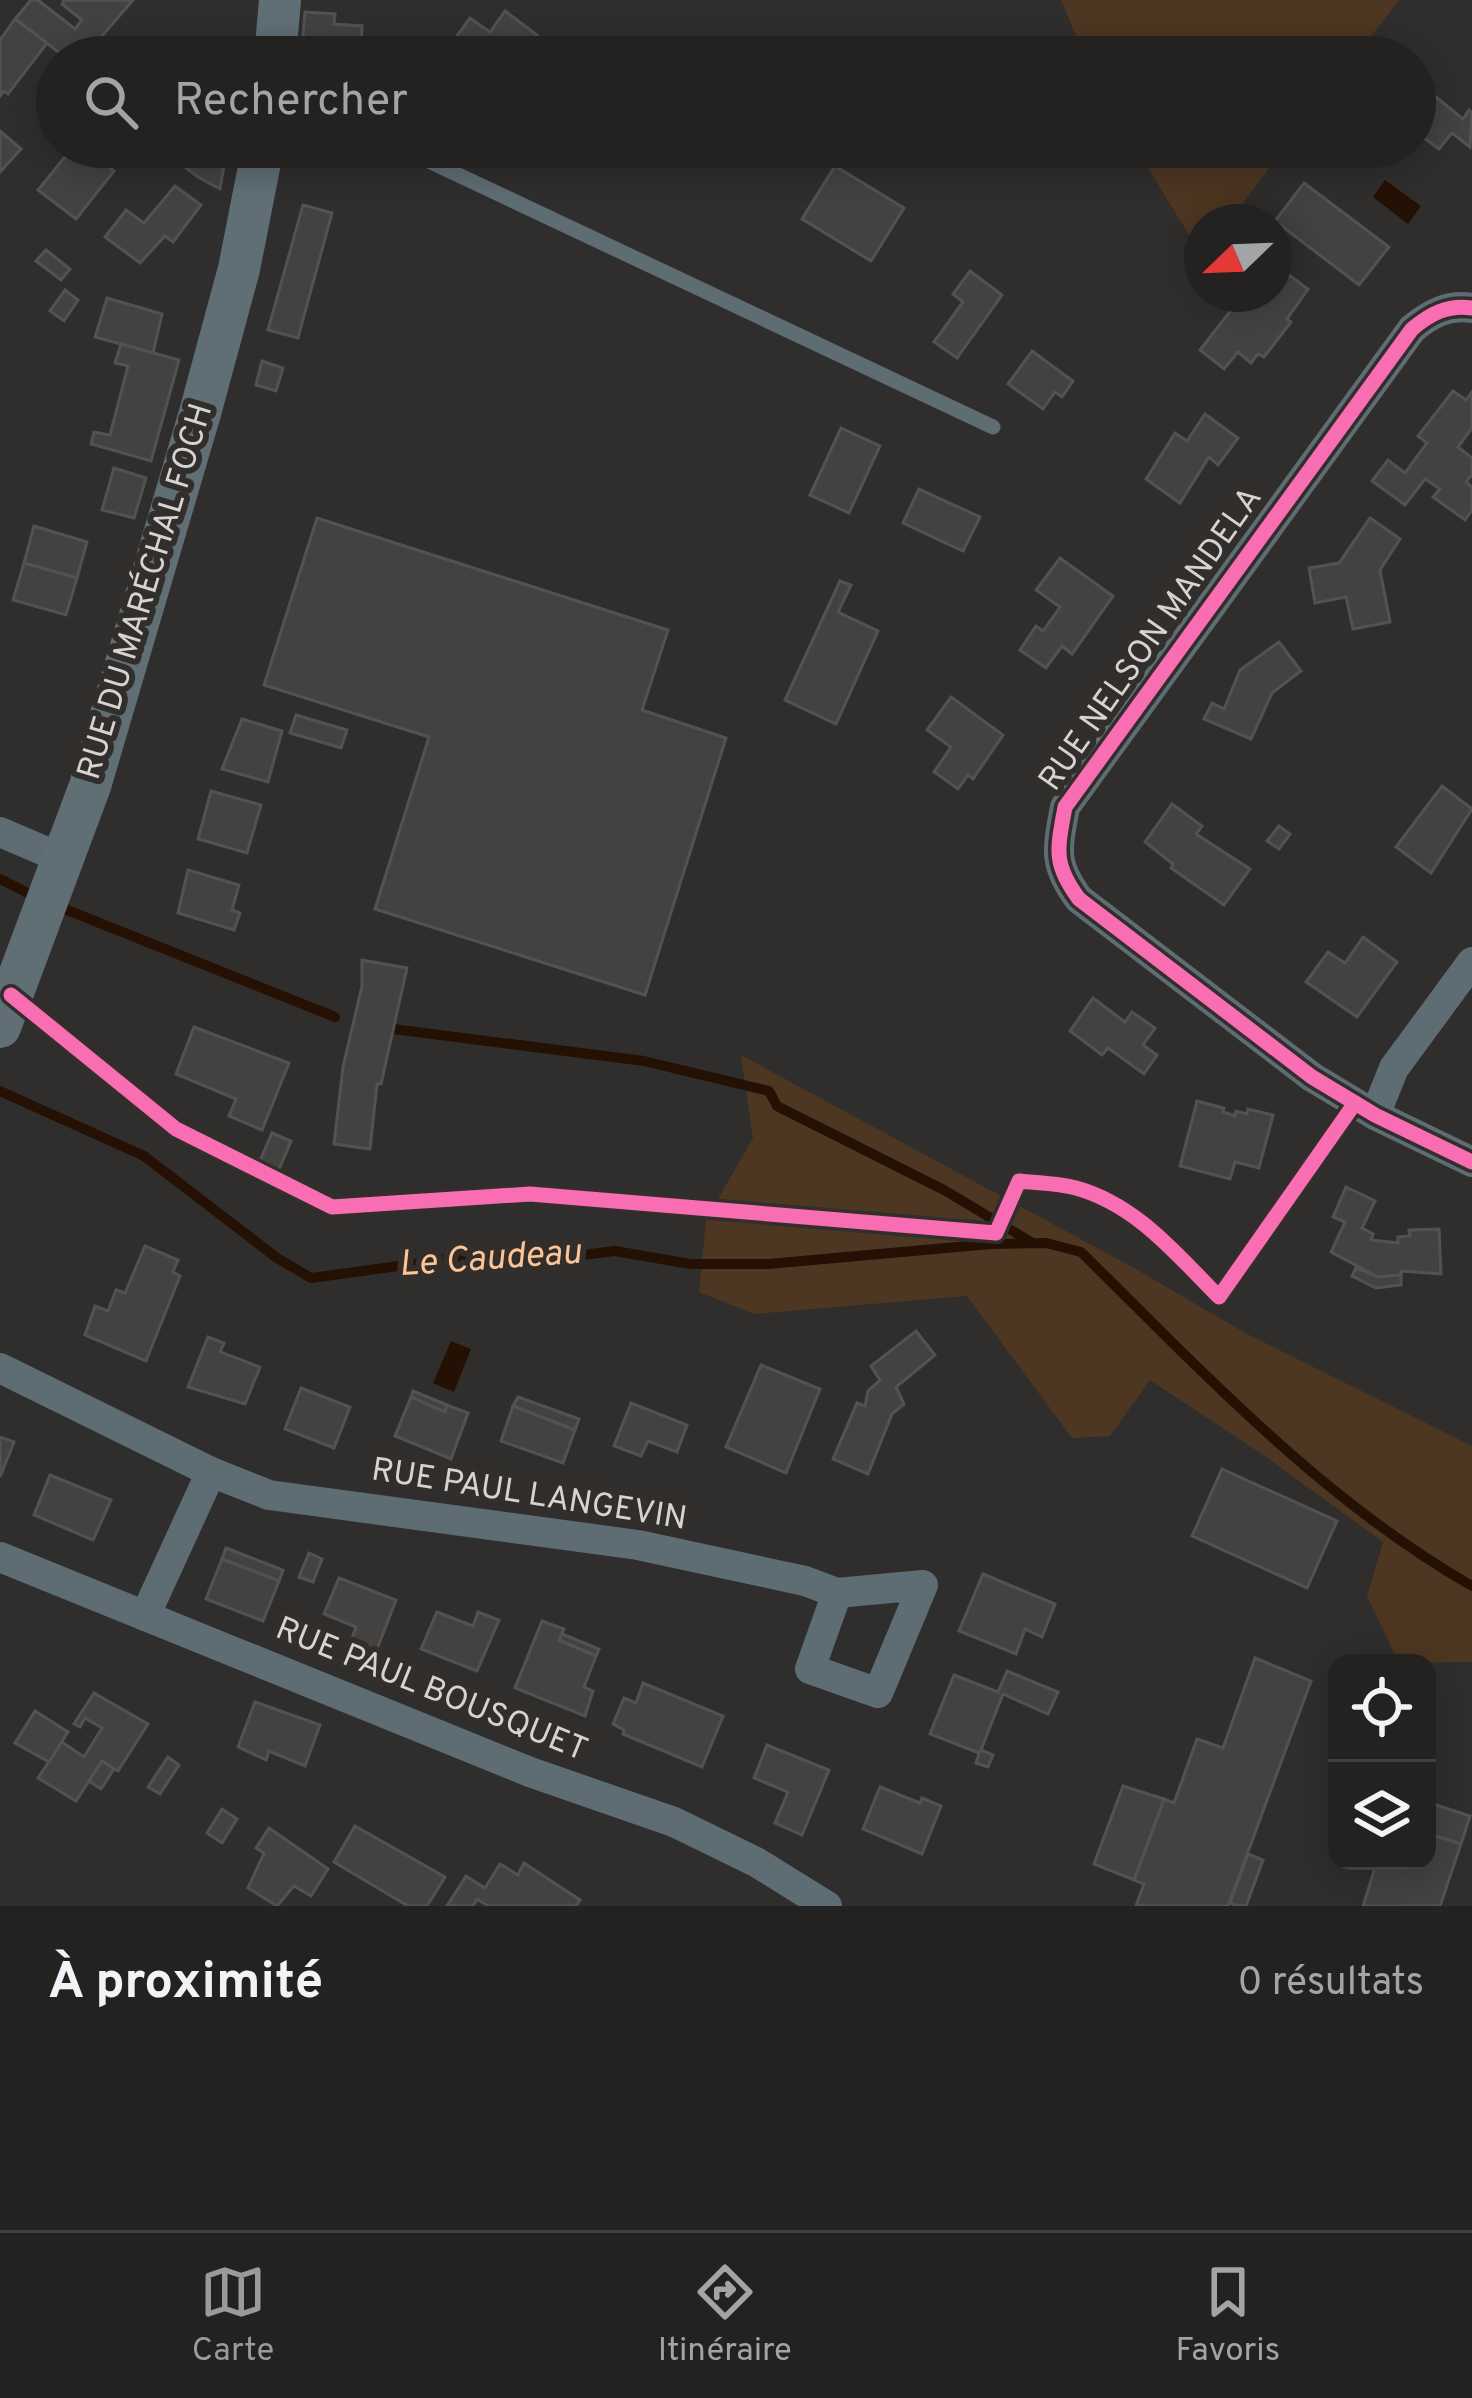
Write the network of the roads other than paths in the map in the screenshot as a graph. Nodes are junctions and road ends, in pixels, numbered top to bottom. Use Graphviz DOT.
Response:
graph roads {
  1 [pos="280,0"];
  2 [pos="276,36"];
  3 [pos="259,168"];
  4 [pos="444,168"];
  5 [pos="1472,308"];
  6 [pos="993,427"];
  7 [pos="0,832"];
  8 [pos="57,869"];
  9 [pos="1472,962"];
  10 [pos="0,1027"];
  11 [pos="1375,1115"];
  12 [pos="1472,1162"];
  13 [pos="0,1368"];
  14 [pos="211,1472"];
  15 [pos="0,1557"];
  16 [pos="837,1593"];
  17 [pos="145,1616"];
  18 [pos="827,1906"];
  1 -- 2 [label="main road"];
  3 -- 8 [label="main road, RUE DU MARÉCHAL FOCH"];
  4 -- 6 [label="lane"];
  5 -- 11 [label="street, RUE NELSON MANDELA"];
  7 -- 8 [label="street"];
  8 -- 10 [label="main road, RUE DU MARÉCHAL FOCH"];
  9 -- 11 [label="street"];
  11 -- 12 [label="street, RUE NELSON MANDELA"];
  13 -- 14 [label="street, RUE PAUL LANGEVIN"];
  14 -- 16 [label="street, RUE PAUL LANGEVIN"];
  14 -- 17 [label="street"];
  15 -- 17 [label="street, RUE PAUL BOUSQUET"];
  17 -- 18 [label="street, RUE PAUL BOUSQUET"];
}
